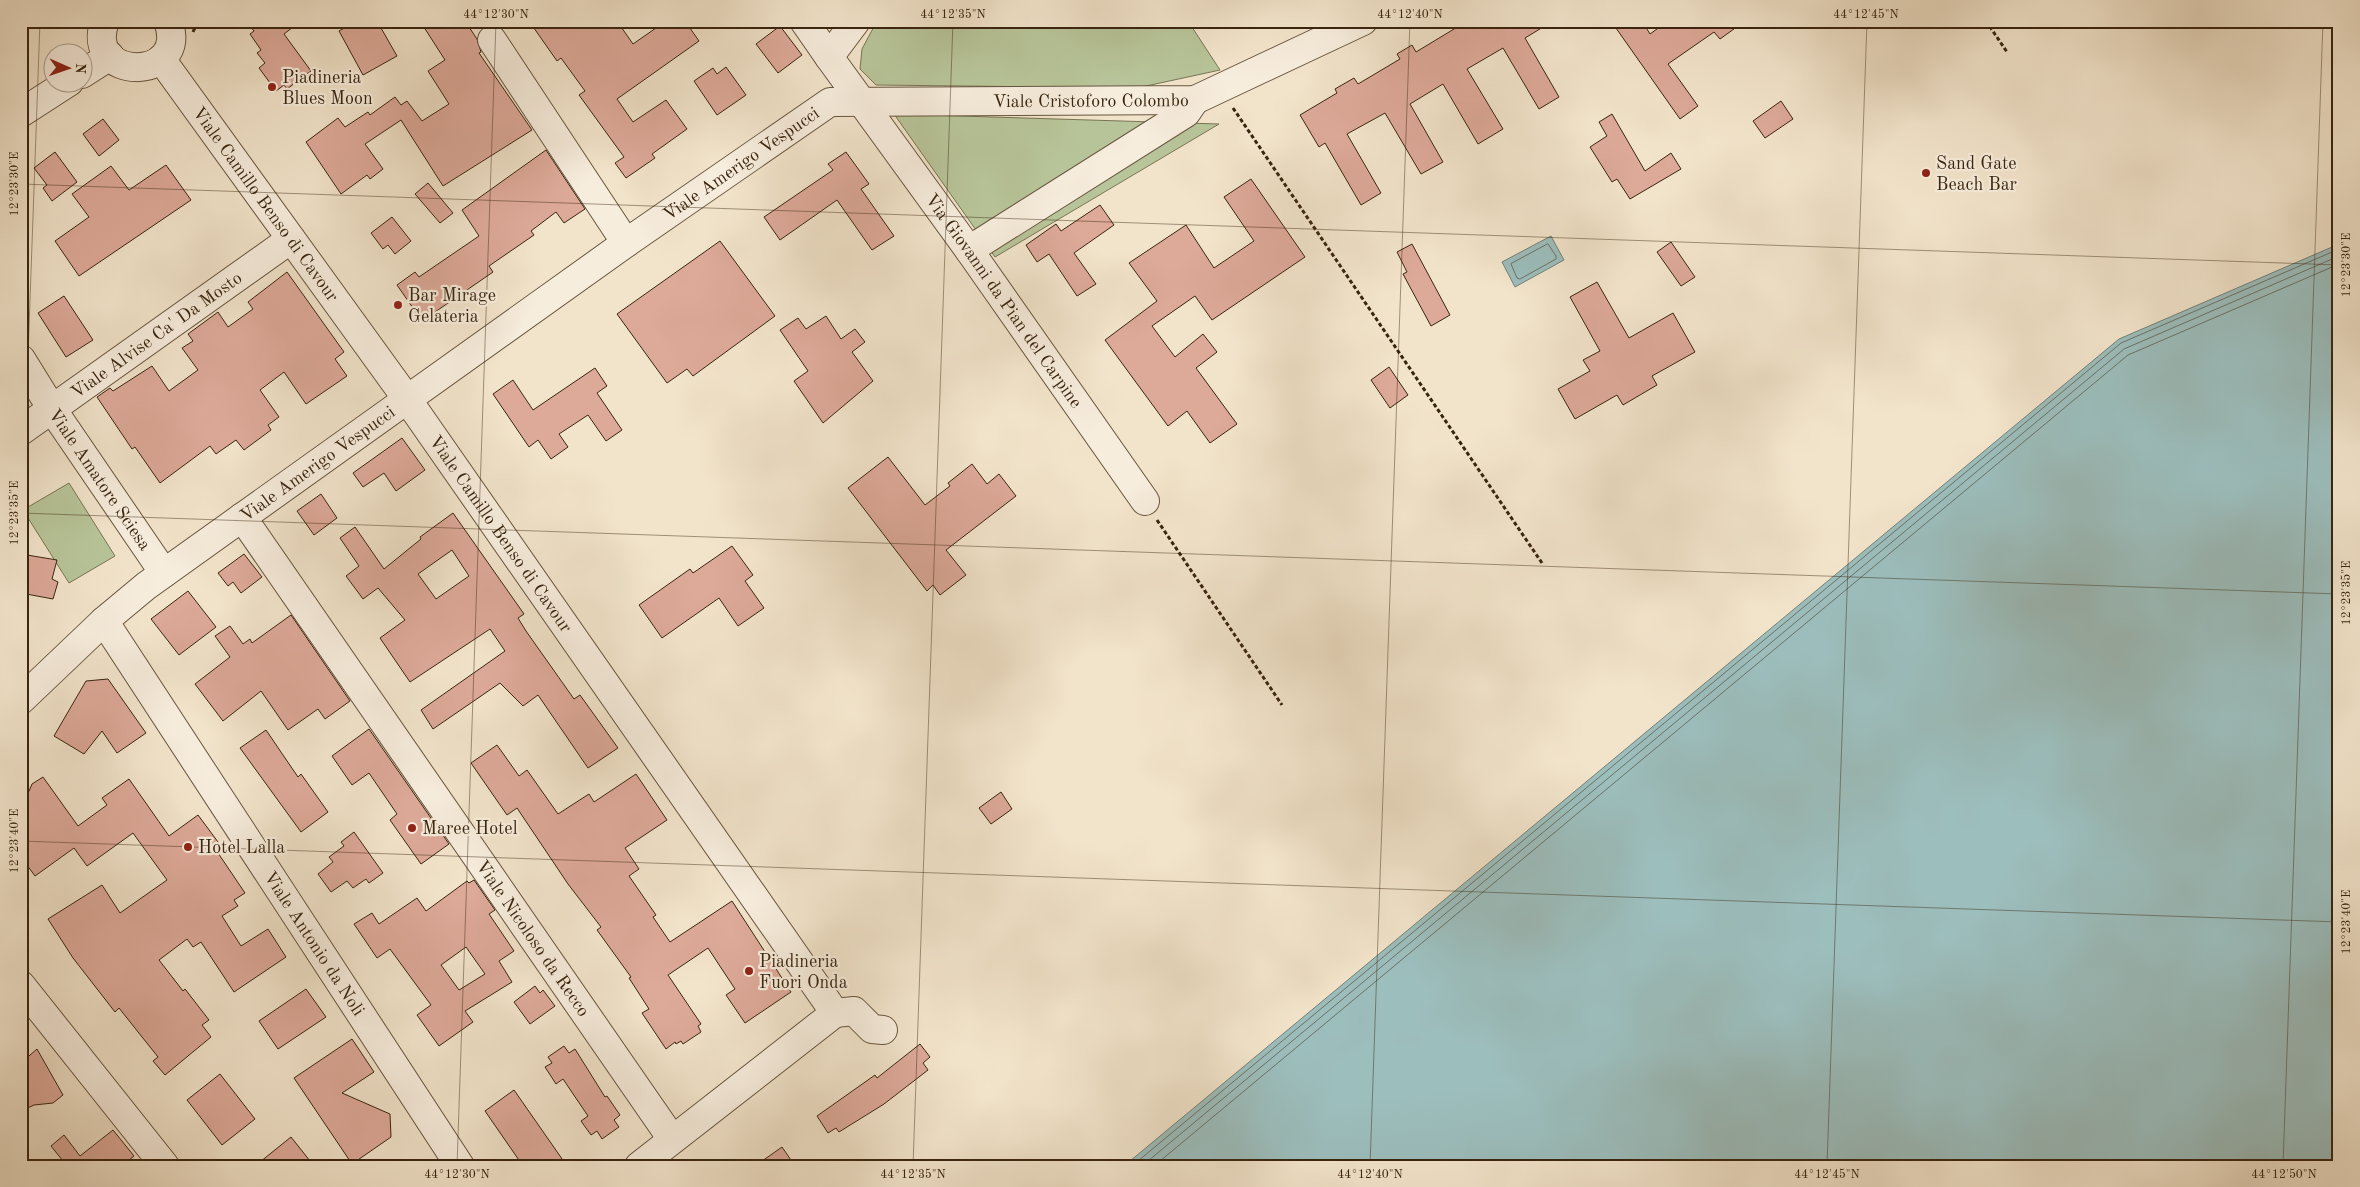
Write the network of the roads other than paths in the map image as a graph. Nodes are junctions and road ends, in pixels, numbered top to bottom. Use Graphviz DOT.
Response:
graph roads {
  1 [pos="105,21"];
  2 [pos="804,21"];
  3 [pos="856,21"];
  4 [pos="1363,21"];
  5 [pos="173,23"];
  6 [pos="492,40"];
  7 [pos="110,56"];
  8 [pos="829,57"];
  9 [pos="161,59"];
  10 [pos="92,68"];
  11 [pos="54,92"];
  12 [pos="1195,100"];
  13 [pos="860,101"];
  14 [pos="21,113"];
  15 [pos="291,239"];
  16 [pos="626,244"];
  17 [pos="969,250"];
  18 [pos="21,359"];
  19 [pos="407,399"];
  20 [pos="52,409"];
  21 [pos="21,431"];
  22 [pos="1144,501"];
  23 [pos="242,517"];
  24 [pos="164,573"];
  25 [pos="104,621"];
  26 [pos="27,686"];
  27 [pos="21,985"];
  28 [pos="835,1013"];
  29 [pos="883,1030"];
  30 [pos="672,1139"];
  31 [pos="165,1166"];
  32 [pos="460,1166"];
  33 [pos="639,1166"];
  1 -- 7 [label="street"];
  2 -- 8 [label="street, Via Giovanni da Pian del Carpine"];
  3 -- 8 [label="street"];
  4 -- 12 [label="street, Viale Cristoforo Colombo"];
  5 -- 9 [label="street"];
  6 -- 16 [label="street"];
  7 -- 9 [label="street"];
  7 -- 10 [label="street"];
  8 -- 13 [label="street, Via Giovanni da Pian del Carpine"];
  9 -- 15 [label="street, Viale Camillo Benso di Cavour"];
  11 -- 14 [label="street"];
  12 -- 13 [label="street, Viale Cristoforo Colombo"];
  12 -- 17 [label="street"];
  13 -- 16 [label="street, Viale Amerigo Vespucci"];
  13 -- 17 [label="street, Via Giovanni da Pian del Carpine"];
  15 -- 19 [label="street, Viale Camillo Benso di Cavour"];
  15 -- 20 [label="street, Viale Alvise Ca' Da Mosto"];
  16 -- 19 [label="street, Viale Amerigo Vespucci"];
  17 -- 22 [label="street, Via Giovanni da Pian del Carpine"];
  18 -- 20 [label="street, Viale Amatore Sciesa"];
  19 -- 23 [label="street, Viale Amerigo Vespucci"];
  19 -- 28 [label="street, Viale Camillo Benso di Cavour"];
  20 -- 21 [label="street, Viale Alvise Ca' Da Mosto"];
  20 -- 24 [label="street, Viale Amatore Sciesa"];
  23 -- 24 [label="street, Viale Amerigo Vespucci"];
  23 -- 30 [label="street, Viale Nicoloso da Recco"];
  24 -- 25 [label="street, Viale Amerigo Vespucci"];
  25 -- 26 [label="street, Viale Amerigo Vespucci"];
  25 -- 32 [label="street, Viale Antonio da Noli"];
  27 -- 31 [label="street"];
  28 -- 29 [label="street"];
  28 -- 30 [label="street"];
  30 -- 33 [label="street"];
}
